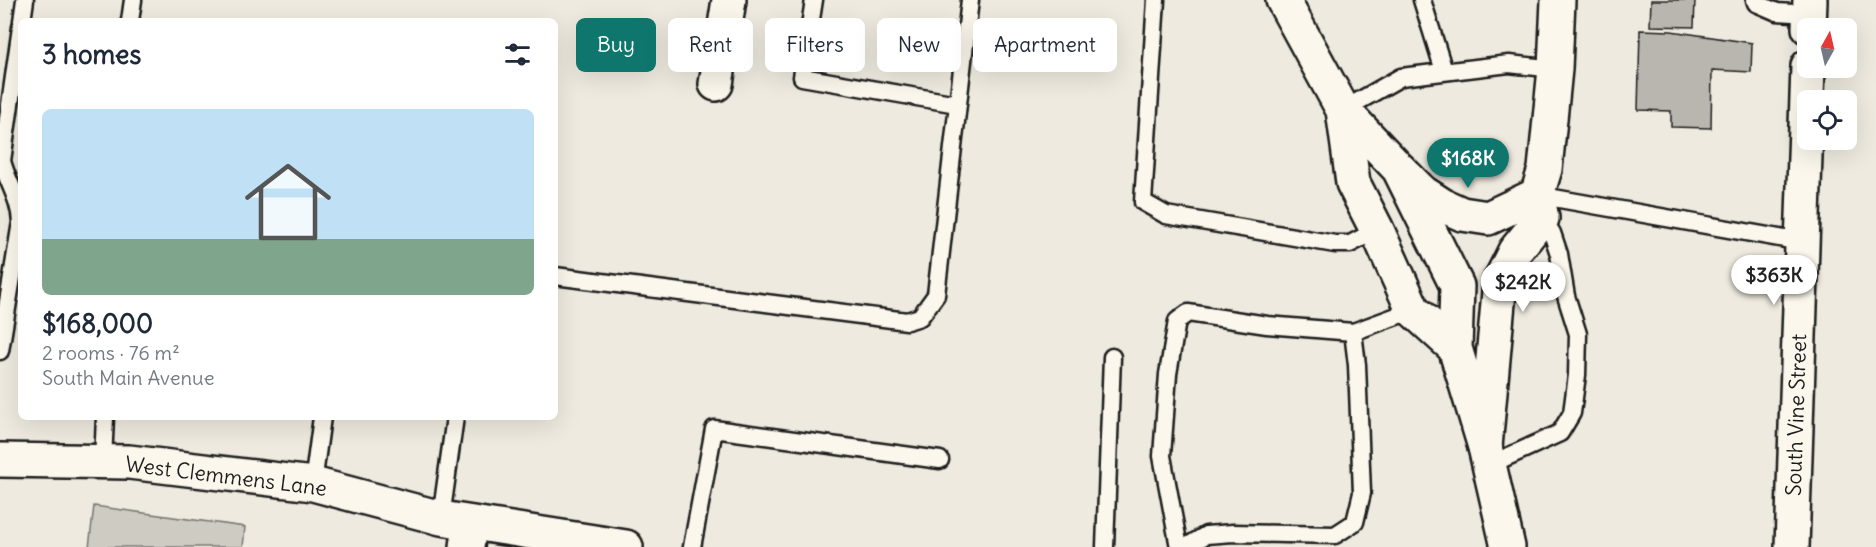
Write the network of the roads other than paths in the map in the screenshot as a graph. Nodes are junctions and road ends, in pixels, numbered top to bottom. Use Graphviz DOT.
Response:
graph roads {
  1 [pos="25,0"];
  2 [pos="133,0"];
  3 [pos="729,0"];
  4 [pos="814,0"];
  5 [pos="970,0"];
  6 [pos="1283,0"];
  7 [pos="1422,0"];
  8 [pos="1558,0"];
  9 [pos="1755,0"];
  10 [pos="1158,1"];
  11 [pos="1809,14"];
  12 [pos="22,18"];
  13 [pos="130,18"];
  14 [pos="18,48"];
  15 [pos="1555,69"];
  16 [pos="1444,71"];
  17 [pos="1808,78"];
  18 [pos="716,84"];
  19 [pos="957,104"];
  20 [pos="1343,110"];
  21 [pos="1400,169"];
  22 [pos="18,202"];
  23 [pos="1539,207"];
  24 [pos="1377,230"];
  25 [pos="18,240"];
  26 [pos="1802,242"];
  27 [pos="558,276"];
  28 [pos="1413,310"];
  29 [pos="1353,332"];
  30 [pos="1455,348"];
  31 [pos="0,351"];
  32 [pos="1112,357"];
  33 [pos="105,420"];
  34 [pos="322,420"];
  35 [pos="455,420"];
  36 [pos="1487,456"];
  37 [pos="0,460"];
  38 [pos="940,460"];
  39 [pos="103,461"];
  40 [pos="313,484"];
  41 [pos="459,529"];
  42 [pos="626,547"];
  43 [pos="692,547"];
  44 [pos="1105,547"];
  45 [pos="1179,547"];
  46 [pos="1186,547"];
  47 [pos="1508,547"];
  48 [pos="1792,547"];
  1 -- 12 [label="lane"];
  2 -- 13 [label="lane"];
  3 -- 18 [label="main road"];
  4 -- 19 [label="lane"];
  5 -- 19 [label="lane"];
  6 -- 20 [label="main road"];
  7 -- 16 [label="lane"];
  8 -- 15 [label="main road"];
  9 -- 11 [label="lane"];
  10 -- 24 [label="lane"];
  14 -- 22 [label="lane"];
  15 -- 16 [label="lane"];
  15 -- 23 [label="main road"];
  16 -- 20 [label="lane"];
  17 -- 26 [label="main road, South Vine Street"];
  19 -- 27 [label="lane"];
  20 -- 21 [label="main road"];
  20 -- 24 [label="main road"];
  21 -- 23 [label="main road"];
  21 -- 30 [label="main road"];
  23 -- 26 [label="lane"];
  23 -- 36 [label="main road"];
  23 -- 36 [label="lane"];
  24 -- 28 [label="main road"];
  25 -- 31 [label="lane"];
  26 -- 48 [label="main road, South Vine Street"];
  28 -- 29 [label="lane"];
  28 -- 30 [label="main road"];
  29 -- 45 [label="lane"];
  29 -- 46 [label="lane"];
  30 -- 36 [label="main road"];
  32 -- 44 [label="lane"];
  33 -- 39 [label="lane"];
  34 -- 40 [label="lane"];
  35 -- 41 [label="lane"];
  36 -- 47 [label="main road"];
  37 -- 39 [label="main road, West Clemmens Lane"];
  38 -- 43 [label="lane"];
  39 -- 40 [label="main road, West Clemmens Lane"];
  40 -- 41 [label="main road, West Clemmens Lane"];
  41 -- 42 [label="main road, West Clemmens Lane"];
}
